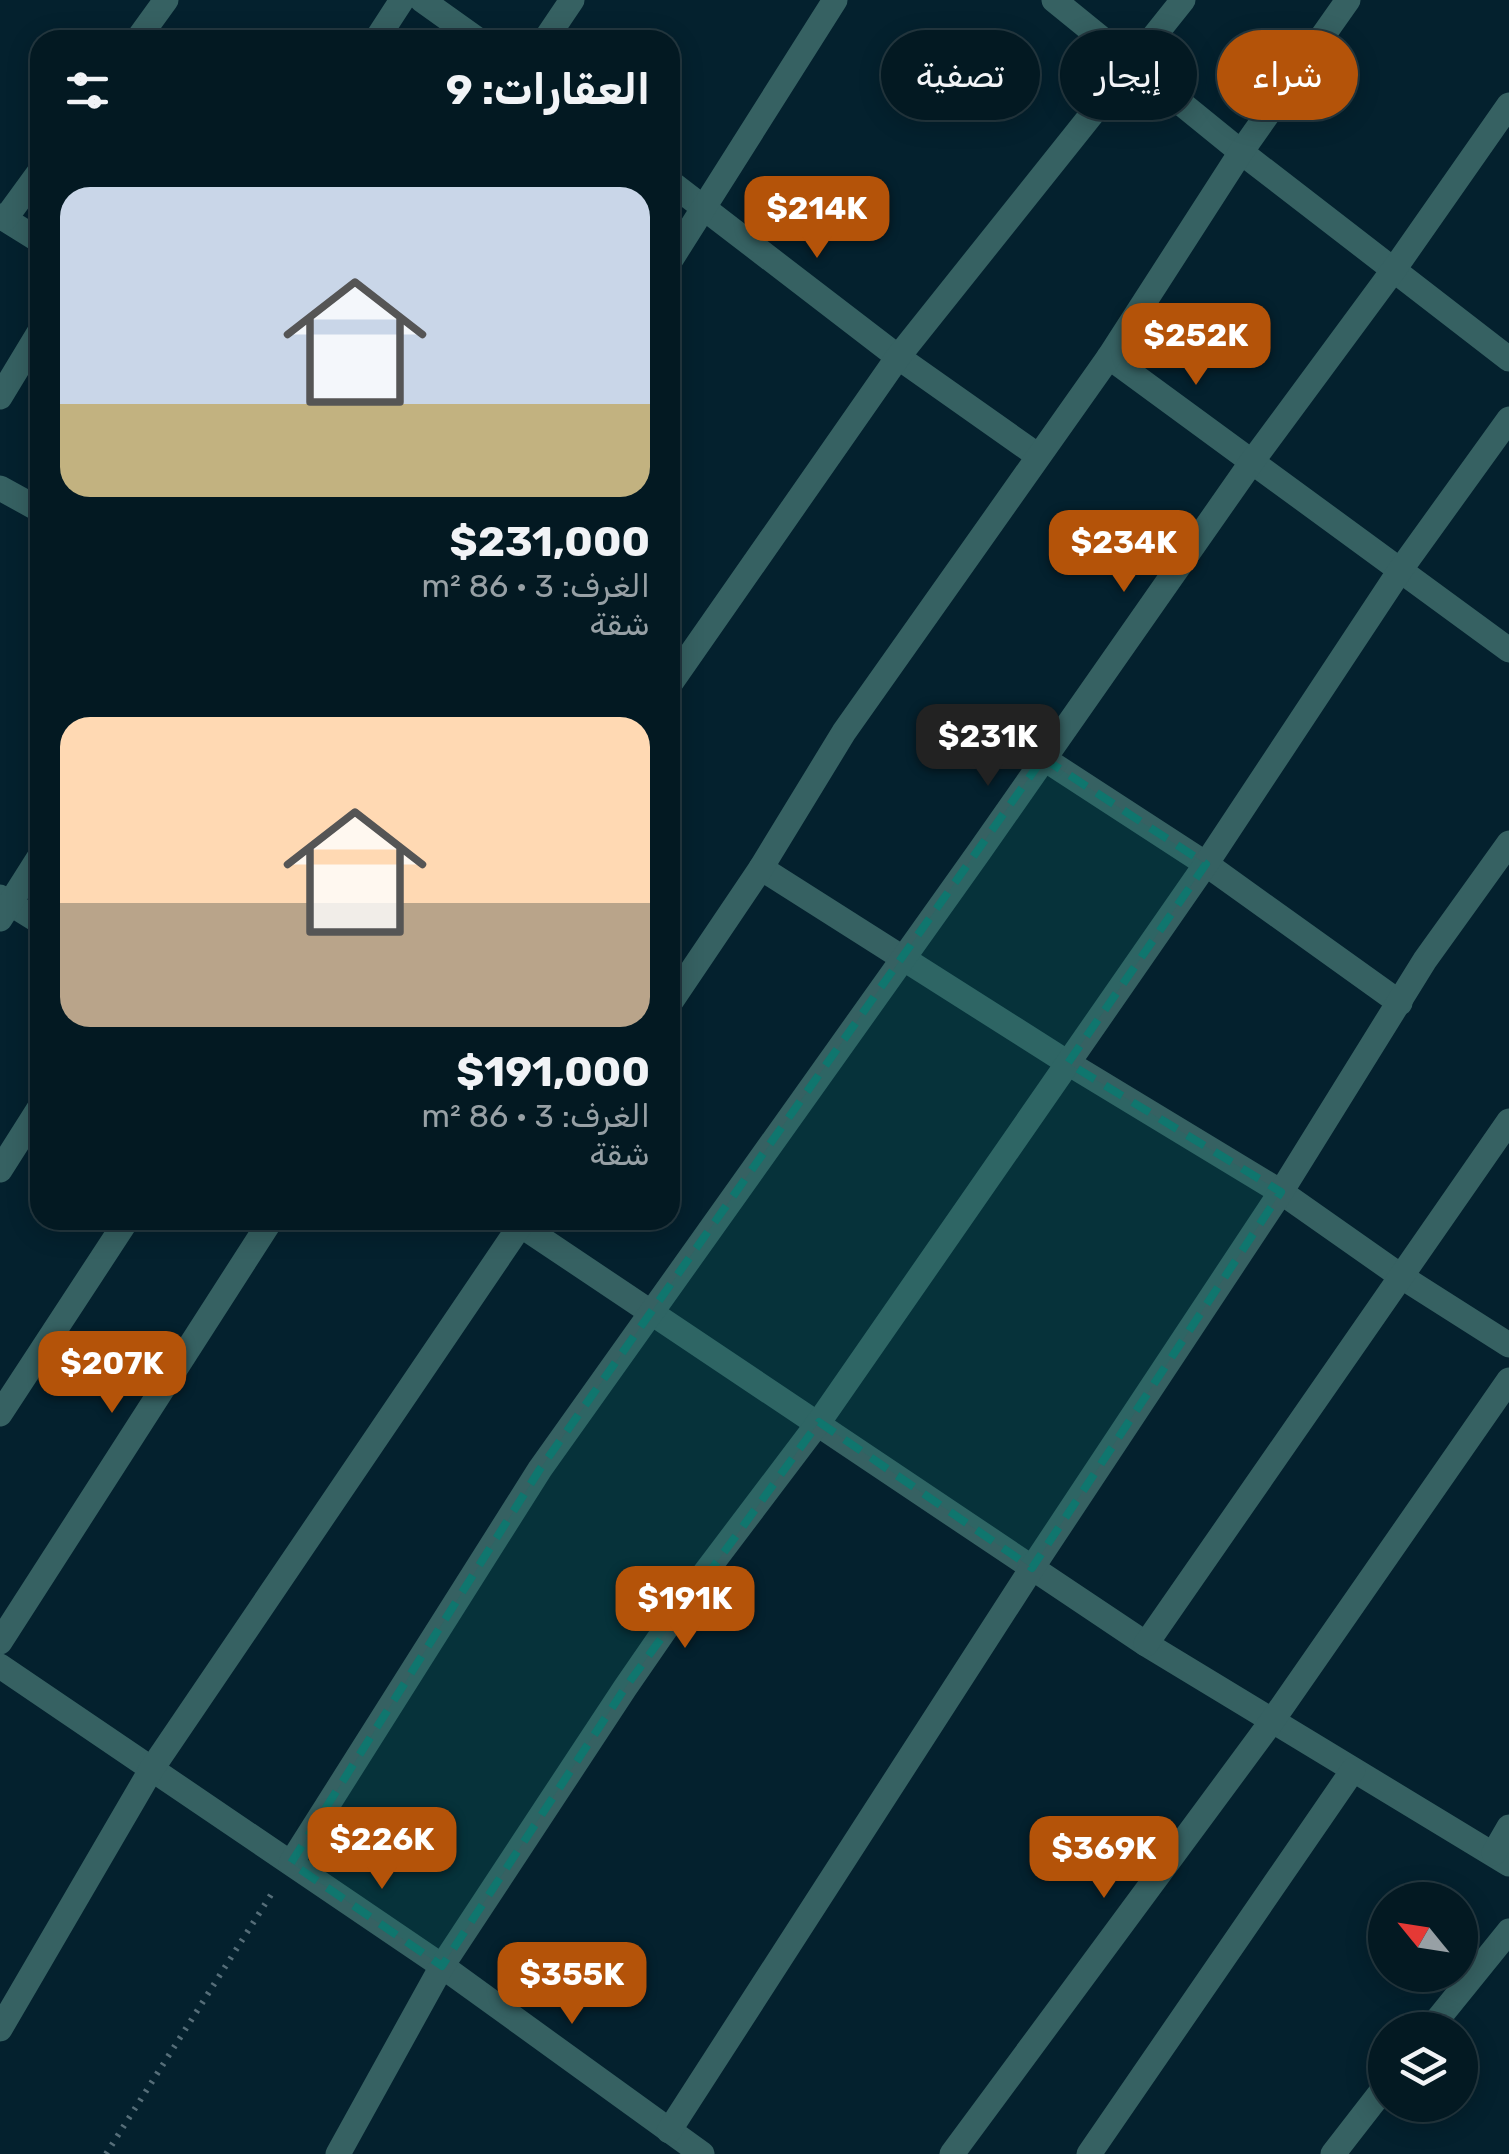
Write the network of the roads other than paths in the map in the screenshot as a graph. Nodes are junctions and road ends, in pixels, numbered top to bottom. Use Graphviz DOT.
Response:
graph roads {
  1 [pos="166,0"];
  2 [pos="402,0"];
  3 [pos="422,0"];
  4 [pos="572,0"];
  5 [pos="836,0"];
  6 [pos="1054,0"];
  7 [pos="1184,0"];
  8 [pos="1348,0"];
  9 [pos="144,30"];
  10 [pos="382,30"];
  11 [pos="464,30"];
  12 [pos="552,30"];
  13 [pos="1091,30"];
  14 [pos="1160,30"];
  15 [pos="1509,104"];
  16 [pos="1197,116"];
  17 [pos="1088,120"];
  18 [pos="1241,152"];
  19 [pos="30,184"];
  20 [pos="680,190"];
  21 [pos="703,208"];
  22 [pos="2,217"];
  23 [pos="30,235"];
  24 [pos="680,245"];
  25 [pos="1395,268"];
  26 [pos="30,347"];
  27 [pos="898,357"];
  28 [pos="1109,357"];
  29 [pos="1509,359"];
  30 [pos="0,397"];
  31 [pos="1509,419"];
  32 [pos="1037,455"];
  33 [pos="1251,463"];
  34 [pos="0,488"];
  35 [pos="30,504"];
  36 [pos="1401,569"];
  37 [pos="1509,650"];
  38 [pos="680,653"];
  39 [pos="1042,758"];
  40 [pos="1509,842"];
  41 [pos="1206,864"];
  42 [pos="761,868"];
  43 [pos="30,870"];
  44 [pos="3,906"];
  45 [pos="30,918"];
  46 [pos="903,959"];
  47 [pos="680,988"];
  48 [pos="1400,1003"];
  49 [pos="1068,1063"];
  50 [pos="30,1122"];
  51 [pos="1507,1127"];
  52 [pos="0,1170"];
  53 [pos="1281,1192"];
  54 [pos="120,1230"];
  55 [pos="264,1230"];
  56 [pos="514,1230"];
  57 [pos="531,1230"];
  58 [pos="1402,1277"];
  59 [pos="652,1312"];
  60 [pos="1509,1345"];
  61 [pos="1509,1380"];
  62 [pos="0,1414"];
  63 [pos="819,1422"];
  64 [pos="1032,1568"];
  65 [pos="0,1642"];
  66 [pos="1146,1644"];
  67 [pos="0,1666"];
  68 [pos="1272,1720"];
  69 [pos="151,1770"];
  70 [pos="1353,1770"];
  71 [pos="1509,1828"];
  72 [pos="1501,1858"];
  73 [pos="291,1863"];
  74 [pos="1509,1931"];
  75 [pos="442,1966"];
  76 [pos="1444,2012"];
  77 [pos="0,2029"];
  78 [pos="1368,2109"];
  79 [pos="669,2131"];
  80 [pos="338,2154"];
  81 [pos="702,2154"];
  82 [pos="952,2154"];
  83 [pos="1089,2154"];
  84 [pos="1333,2154"];
  1 -- 9 [label="street"];
  2 -- 10 [label="street"];
  3 -- 11 [label="street"];
  4 -- 12 [label="street"];
  5 -- 21 [label="street"];
  6 -- 13 [label="street"];
  7 -- 14 [label="street"];
  8 -- 18 [label="street"];
  15 -- 25 [label="street"];
  16 -- 18 [label="street"];
  17 -- 27 [label="street"];
  18 -- 25 [label="street"];
  18 -- 28 [label="street"];
  19 -- 22 [label="street"];
  20 -- 21 [label="street"];
  21 -- 24 [label="street"];
  21 -- 27 [label="street"];
  22 -- 23 [label="street"];
  25 -- 29 [label="street"];
  25 -- 33 [label="street"];
  26 -- 30 [label="street"];
  27 -- 32 [label="street"];
  27 -- 38 [label="street"];
  28 -- 32 [label="street"];
  28 -- 33 [label="street"];
  31 -- 36 [label="street"];
  32 -- 42 [label="street"];
  33 -- 36 [label="street"];
  33 -- 39 [label="street"];
  34 -- 35 [label="street"];
  36 -- 37 [label="street"];
  36 -- 41 [label="street"];
  39 -- 41 [label="street"];
  39 -- 46 [label="street"];
  40 -- 48 [label="street"];
  41 -- 48 [label="street"];
  41 -- 49 [label="street"];
  42 -- 46 [label="street"];
  42 -- 47 [label="street"];
  43 -- 44 [label="street"];
  44 -- 45 [label="street"];
  46 -- 49 [label="street"];
  46 -- 59 [label="street"];
  48 -- 53 [label="street"];
  49 -- 53 [label="street"];
  49 -- 63 [label="street"];
  50 -- 52 [label="street"];
  51 -- 58 [label="street"];
  53 -- 58 [label="street"];
  53 -- 64 [label="street"];
  54 -- 62 [label="street"];
  55 -- 65 [label="street"];
  56 -- 69 [label="street"];
  57 -- 59 [label="street"];
  58 -- 60 [label="street"];
  58 -- 66 [label="street"];
  59 -- 63 [label="street"];
  59 -- 73 [label="street"];
  61 -- 68 [label="street"];
  63 -- 64 [label="street"];
  63 -- 75 [label="street"];
  64 -- 66 [label="street"];
  64 -- 79 [label="street"];
  66 -- 68 [label="street"];
  67 -- 69 [label="street"];
  68 -- 70 [label="street"];
  68 -- 82 [label="street"];
  69 -- 73 [label="street"];
  69 -- 77 [label="street"];
  70 -- 72 [label="street"];
  70 -- 83 [label="street"];
  71 -- 72 [label="street"];
  73 -- 75 [label="street"];
  74 -- 76 [label="street"];
  75 -- 79 [label="street"];
  75 -- 80 [label="street"];
  78 -- 84 [label="street"];
  79 -- 81 [label="street"];
}
